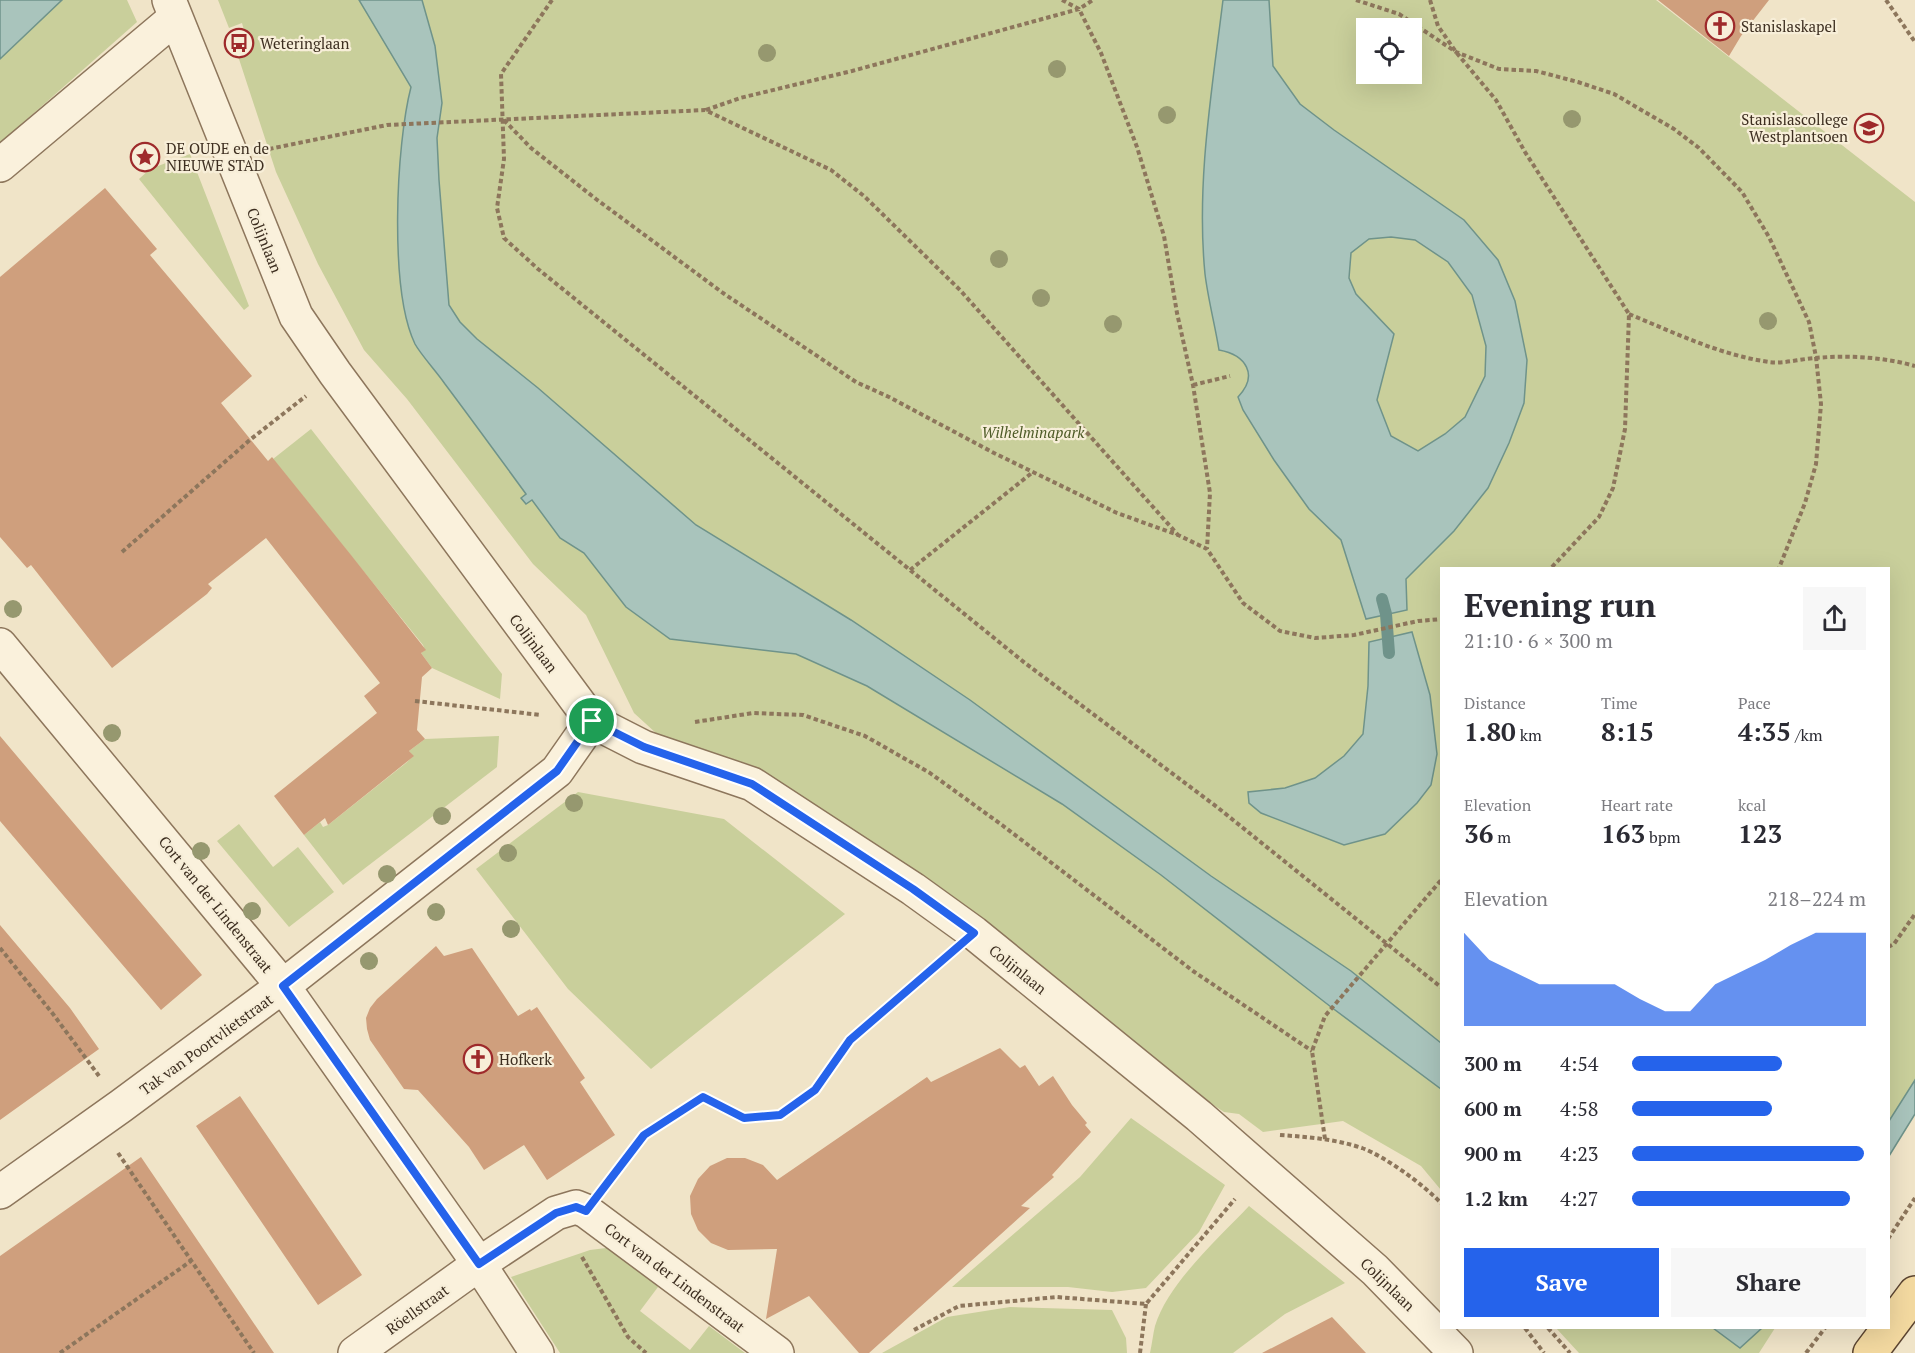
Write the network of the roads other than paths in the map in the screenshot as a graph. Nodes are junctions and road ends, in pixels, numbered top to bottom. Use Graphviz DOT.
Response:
graph roads {
  1 [pos="172,9"];
  2 [pos="0,165"];
  3 [pos="6,665"];
  4 [pos="592,721"];
  5 [pos="283,986"];
  6 [pos="0,1192"];
  7 [pos="479,1264"];
  8 [pos="1915,1293"];
  9 [pos="1890,1326"];
  10 [pos="1888,1329"];
  11 [pos="356,1353"];
  12 [pos="537,1353"];
  13 [pos="777,1353"];
  14 [pos="1456,1353"];
  15 [pos="1870,1353"];
  1 -- 2 [label="street"];
  1 -- 4 [label="street, Colijnlaan"];
  3 -- 5 [label="street, Cort van der Lindenstraat"];
  4 -- 5 [label="street, Tak van Poortvlietstraat"];
  4 -- 14 [label="street, Colijnlaan"];
  5 -- 6 [label="street, Tak van Poortvlietstraat"];
  5 -- 7 [label="street, Cort van der Lindenstraat"];
  7 -- 11 [label="street, Röellstraat"];
  7 -- 12 [label="street, Cort van der Lindenstraat"];
  7 -- 13 [label="street, Cort van der Lindenstraat"];
  8 -- 9 [label="main road"];
  10 -- 15 [label="main road"];
}
